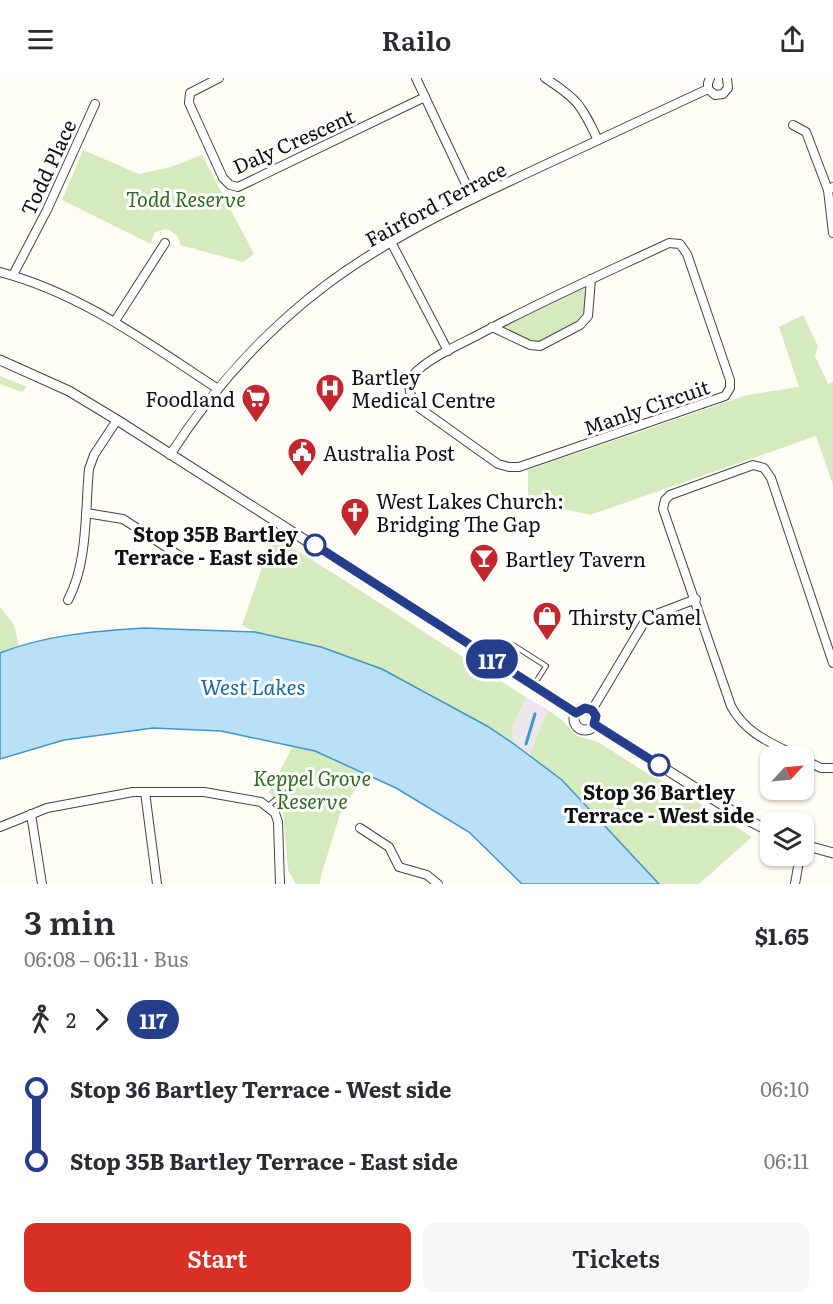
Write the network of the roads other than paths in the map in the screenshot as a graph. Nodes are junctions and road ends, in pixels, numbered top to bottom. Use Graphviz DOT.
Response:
graph roads {
  1 [pos="219,78"];
  2 [pos="416,78"];
  3 [pos="545,78"];
  4 [pos="710,78"];
  5 [pos="730,79"];
  6 [pos="708,89"];
  7 [pos="425,97"];
  8 [pos="95,104"];
  9 [pos="793,125"];
  10 [pos="598,140"];
  11 [pos="830,188"];
  12 [pos="472,199"];
  13 [pos="833,233"];
  14 [pos="391,242"];
  15 [pos="165,243"];
  16 [pos="0,272"];
  17 [pos="13,275"];
  18 [pos="591,279"];
  19 [pos="115,321"];
  20 [pos="492,327"];
  21 [pos="448,351"];
  22 [pos="0,360"];
  23 [pos="218,389"];
  24 [pos="117,420"];
  25 [pos="170,455"];
  26 [pos="86,513"];
  27 [pos="186,561"];
  28 [pos="696,599"];
  29 [pos="68,600"];
  30 [pos="513,645"];
  31 [pos="833,663"];
  32 [pos="534,686"];
  33 [pos="592,710"];
  34 [pos="576,713"];
  35 [pos="594,724"];
  36 [pos="778,746"];
  37 [pos="814,765"];
  38 [pos="833,768"];
  39 [pos="286,784"];
  40 [pos="145,792"];
  41 [pos="268,806"];
  42 [pos="31,814"];
  43 [pos="760,826"];
  44 [pos="0,827"];
  45 [pos="360,828"];
  46 [pos="814,848"];
  47 [pos="833,853"];
  48 [pos="798,866"];
  49 [pos="42,884"];
  50 [pos="157,884"];
  51 [pos="280,884"];
  52 [pos="438,884"];
  53 [pos="795,884"];
  1 -- 7 [label="street, Daly Crescent"];
  2 -- 7 [label="street"];
  3 -- 10 [label="street"];
  4 -- 6 [label="street"];
  5 -- 6 [label="street, Fairford Terrace"];
  6 -- 10 [label="street, Fairford Terrace"];
  7 -- 12 [label="street"];
  8 -- 17 [label="street, Todd Place"];
  9 -- 11 [label="street"];
  10 -- 12 [label="street, Fairford Terrace"];
  11 -- 13 [label="street"];
  12 -- 14 [label="street, Fairford Terrace"];
  14 -- 21 [label="street"];
  14 -- 23 [label="street, Fairford Terrace"];
  15 -- 19 [label="street"];
  16 -- 17 [label="street"];
  17 -- 19 [label="street"];
  18 -- 20 [label="street, Manly Circuit"];
  18 -- 20 [label="street"];
  18 -- 21 [label="street, Manly Circuit"];
  19 -- 23 [label="street"];
  20 -- 21 [label="street, Manly Circuit"];
  22 -- 24 [label="street"];
  23 -- 25 [label="street, Fairford Terrace"];
  24 -- 25 [label="street"];
  24 -- 26 [label="street"];
  25 -- 32 [label="street"];
  26 -- 27 [label="street"];
  26 -- 29 [label="street"];
  28 -- 31 [label="street"];
  28 -- 33 [label="street"];
  28 -- 36 [label="street"];
  30 -- 32 [label="lane"];
  32 -- 34 [label="street"];
  33 -- 34 [label="street"];
  33 -- 35 [label="street"];
  34 -- 35 [label="street"];
  35 -- 43 [label="street"];
  37 -- 38 [label="street"];
  39 -- 41 [label="lane"];
  40 -- 41 [label="street"];
  40 -- 42 [label="street"];
  40 -- 50 [label="street"];
  41 -- 51 [label="street"];
  42 -- 44 [label="street"];
  42 -- 49 [label="street"];
  45 -- 52 [label="street"];
  46 -- 47 [label="street"];
  48 -- 53 [label="street"];
}
